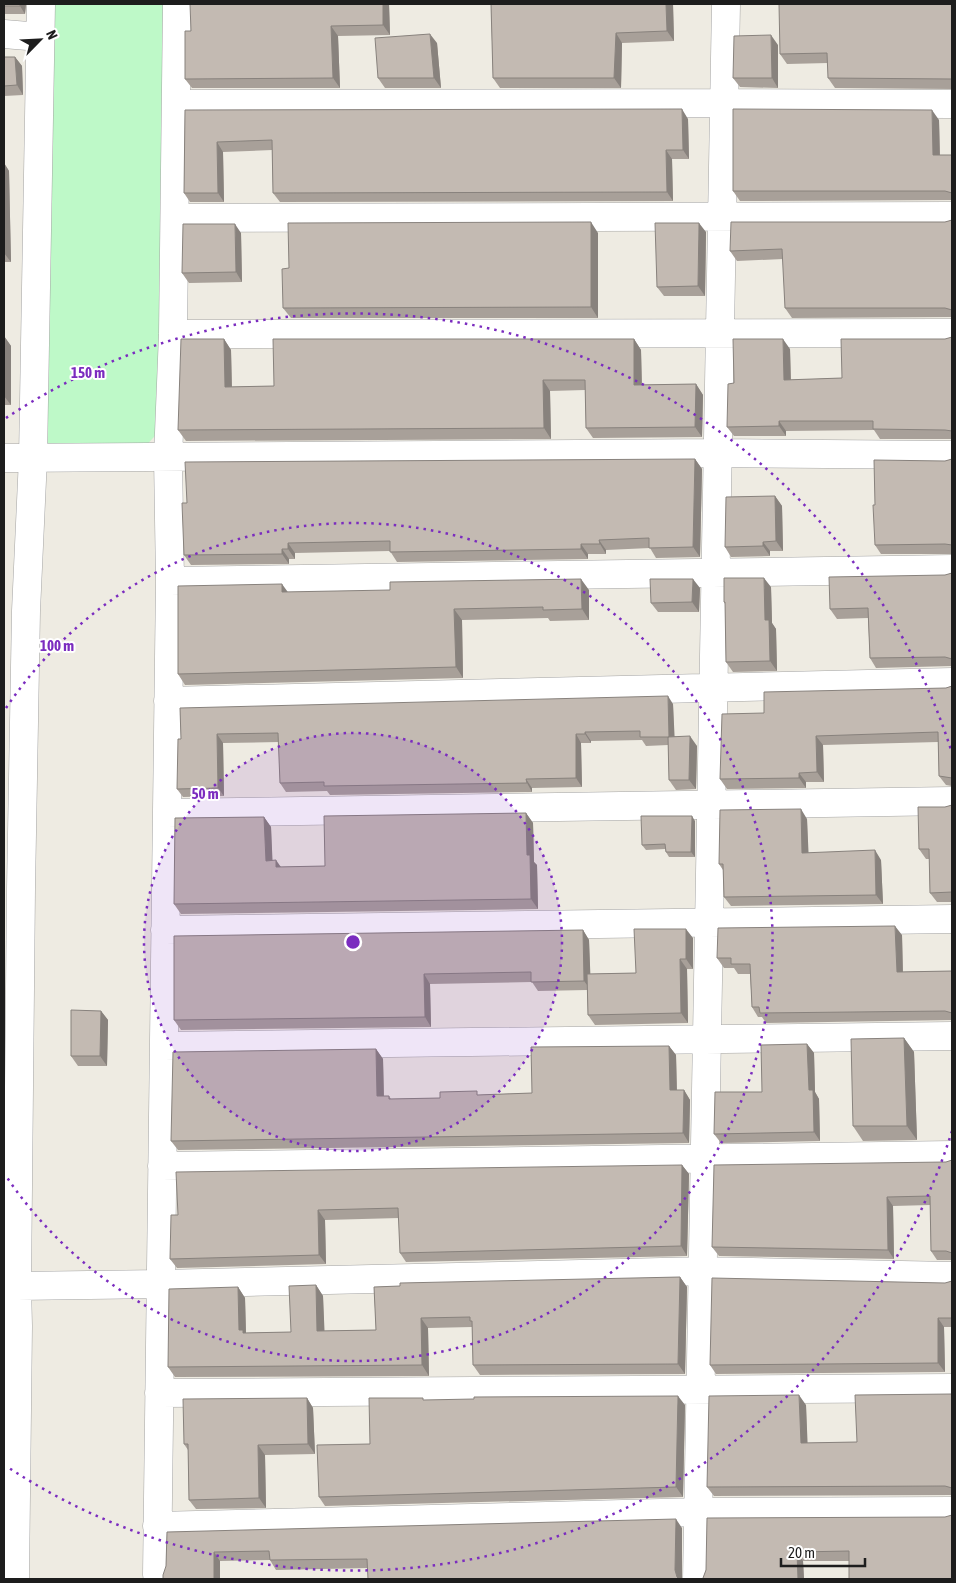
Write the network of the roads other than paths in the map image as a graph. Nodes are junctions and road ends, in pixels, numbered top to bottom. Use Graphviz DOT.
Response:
graph roads {
  1 [pos="41,4"];
  2 [pos="177,4"];
  3 [pos="726,4"];
  4 [pos="4,34"];
  5 [pos="40,36"];
  6 [pos="724,102"];
  7 [pos="176,104"];
  8 [pos="952,104"];
  9 [pos="952,216"];
  10 [pos="722,217"];
  11 [pos="174,218"];
  12 [pos="952,333"];
  13 [pos="173,334"];
  14 [pos="720,334"];
  15 [pos="718,453"];
  16 [pos="952,455"];
  17 [pos="168,457"];
  18 [pos="4,458"];
  19 [pos="33,458"];
  20 [pos="952,569"];
  21 [pos="715,573"];
  22 [pos="170,582"];
  23 [pos="15,611"];
  24 [pos="952,682"];
  25 [pos="714,688"];
  26 [pos="168,701"];
  27 [pos="952,801"];
  28 [pos="712,804"];
  29 [pos="167,813"];
  30 [pos="12,890"];
  31 [pos="952,920"];
  32 [pos="709,923"];
  33 [pos="165,930"];
  34 [pos="952,1036"];
  35 [pos="707,1038"];
  36 [pos="164,1046"];
  37 [pos="952,1155"];
  38 [pos="705,1159"];
  39 [pos="162,1166"];
  40 [pos="703,1271"];
  41 [pos="952,1276"];
  42 [pos="161,1284"];
  43 [pos="17,1286"];
  44 [pos="11,1326"];
  45 [pos="952,1388"];
  46 [pos="701,1390"];
  47 [pos="159,1393"];
  48 [pos="952,1511"];
  49 [pos="699,1512"];
  50 [pos="157,1526"];
  51 [pos="156,1575"];
  52 [pos="14,1579"];
  53 [pos="697,1579"];
  1 -- 5 [label="street"];
  2 -- 7 [label="street"];
  3 -- 6 [label="street"];
  4 -- 5 [label="street"];
  5 -- 19 [label="street"];
  6 -- 7 [label="street"];
  6 -- 8 [label="street"];
  6 -- 10 [label="street"];
  7 -- 11 [label="street"];
  9 -- 10 [label="street"];
  10 -- 11 [label="street"];
  10 -- 14 [label="street"];
  11 -- 13 [label="street"];
  12 -- 14 [label="street"];
  13 -- 14 [label="street"];
  13 -- 17 [label="street"];
  14 -- 15 [label="street"];
  15 -- 16 [label="street"];
  15 -- 17 [label="street"];
  15 -- 21 [label="street"];
  17 -- 19 [label="street"];
  17 -- 22 [label="street"];
  18 -- 19 [label="street"];
  19 -- 23 [label="street"];
  20 -- 21 [label="street"];
  21 -- 22 [label="street"];
  21 -- 25 [label="street"];
  22 -- 26 [label="street"];
  23 -- 30 [label="street"];
  24 -- 25 [label="street"];
  25 -- 26 [label="street"];
  25 -- 28 [label="street"];
  26 -- 29 [label="street"];
  27 -- 28 [label="street"];
  28 -- 29 [label="street"];
  28 -- 32 [label="street"];
  29 -- 33 [label="street"];
  30 -- 43 [label="street"];
  31 -- 32 [label="street"];
  32 -- 33 [label="street"];
  32 -- 35 [label="street"];
  33 -- 36 [label="street"];
  34 -- 35 [label="street"];
  35 -- 36 [label="street"];
  35 -- 38 [label="street"];
  36 -- 39 [label="street"];
  37 -- 38 [label="street"];
  38 -- 39 [label="street"];
  38 -- 40 [label="street"];
  39 -- 42 [label="street"];
  40 -- 41 [label="street"];
  40 -- 42 [label="street"];
  40 -- 46 [label="street"];
  42 -- 43 [label="street"];
  42 -- 47 [label="street"];
  43 -- 44 [label="street"];
  44 -- 52 [label="street"];
  45 -- 46 [label="street"];
  46 -- 47 [label="street"];
  46 -- 49 [label="street"];
  47 -- 50 [label="street"];
  48 -- 49 [label="street"];
  49 -- 50 [label="street"];
  49 -- 53 [label="street"];
  50 -- 51 [label="street"];
}
